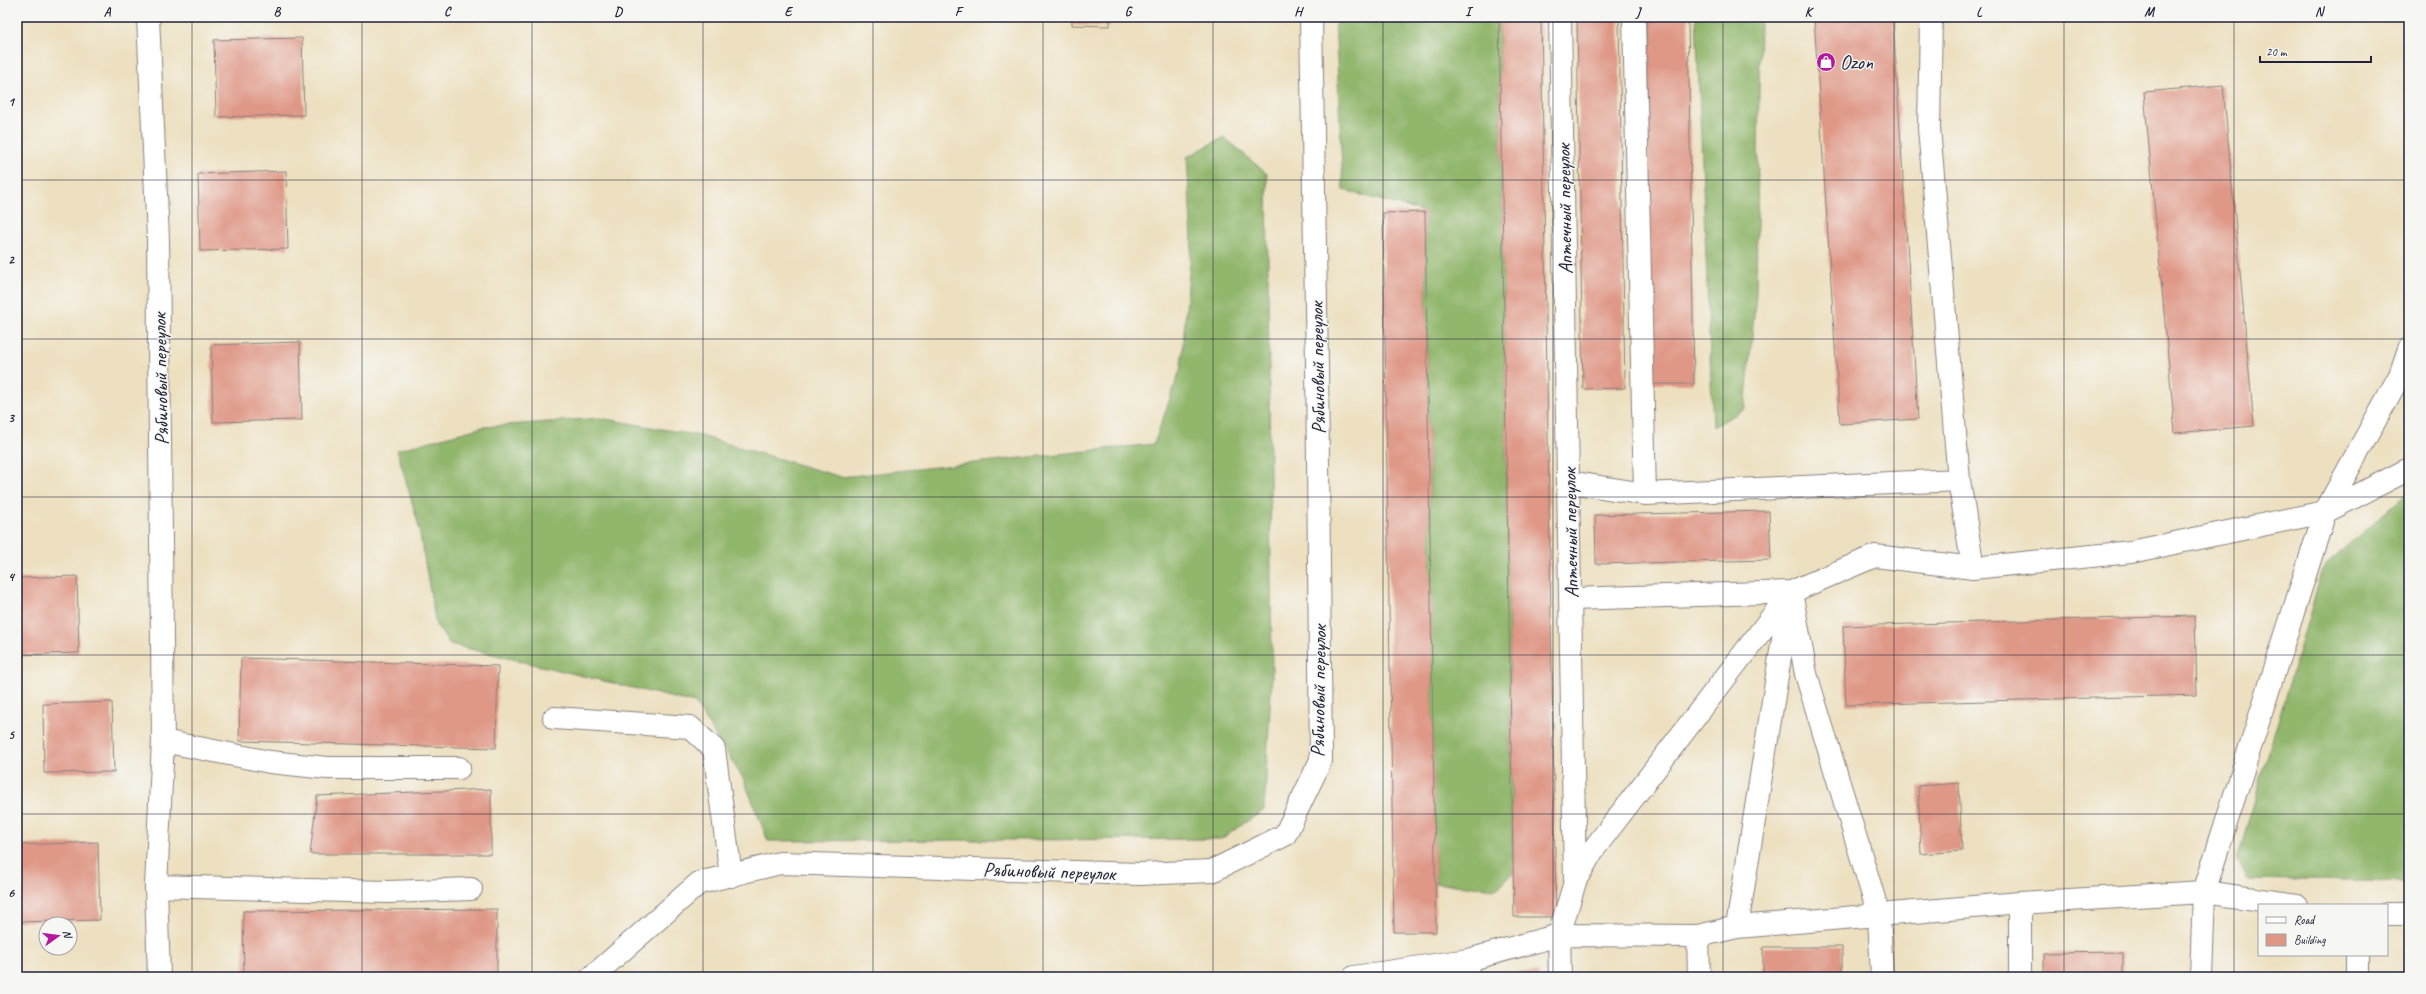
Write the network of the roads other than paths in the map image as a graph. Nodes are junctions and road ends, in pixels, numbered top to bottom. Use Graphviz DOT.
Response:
graph roads {
  1 [pos="148,17"];
  2 [pos="1311,17"];
  3 [pos="1560,17"];
  4 [pos="1634,17"];
  5 [pos="1931,17"];
  6 [pos="2409,349"];
  7 [pos="2409,469"];
  8 [pos="1960,480"];
  9 [pos="1569,482"];
  10 [pos="1645,494"];
  11 [pos="2325,512"];
  12 [pos="1973,568"];
  13 [pos="1791,592"];
  14 [pos="1571,599"];
  15 [pos="554,718"];
  16 [pos="164,741"];
  17 [pos="459,768"];
  18 [pos="731,876"];
  19 [pos="1575,882"];
  20 [pos="156,886"];
  21 [pos="471,889"];
  22 [pos="2204,892"];
  23 [pos="2020,903"];
  24 [pos="2290,904"];
  25 [pos="2388,914"];
  26 [pos="2409,914"];
  27 [pos="1879,915"];
  28 [pos="1737,927"];
  29 [pos="1559,935"];
  30 [pos="1698,936"];
  31 [pos="2357,956"];
  32 [pos="1468,968"];
  33 [pos="159,977"];
  34 [pos="592,977"];
  35 [pos="1354,977"];
  36 [pos="1560,977"];
  37 [pos="1699,977"];
  38 [pos="1882,977"];
  39 [pos="2020,977"];
  40 [pos="2201,977"];
  41 [pos="2357,977"];
  1 -- 16 [label="street, Рябиновый переулок"];
  2 -- 18 [label="street, Рябиновый переулок"];
  3 -- 9 [label="street, Аптечный переулок"];
  4 -- 10 [label="street"];
  5 -- 8 [label="street"];
  6 -- 11 [label="street"];
  7 -- 11 [label="street"];
  8 -- 10 [label="street"];
  8 -- 12 [label="street"];
  9 -- 10 [label="street"];
  9 -- 14 [label="street, Аптечный переулок"];
  11 -- 12 [label="street"];
  11 -- 22 [label="street"];
  12 -- 13 [label="street"];
  13 -- 14 [label="street"];
  13 -- 19 [label="street"];
  13 -- 27 [label="street"];
  13 -- 28 [label="street"];
  14 -- 19 [label="street, Аптечный переулок"];
  15 -- 18 [label="street"];
  16 -- 17 [label="street"];
  16 -- 20 [label="street, Рябиновый переулок"];
  18 -- 34 [label="street, Рябиновый переулок"];
  19 -- 29 [label="street, Аптечный переулок"];
  20 -- 21 [label="street"];
  20 -- 33 [label="street, Рябиновый переулок"];
  22 -- 23 [label="street"];
  22 -- 24 [label="street"];
  22 -- 40 [label="street"];
  23 -- 27 [label="street"];
  23 -- 39 [label="street"];
  25 -- 26 [label="street"];
  27 -- 28 [label="street"];
  27 -- 38 [label="street"];
  28 -- 30 [label="street"];
  29 -- 30 [label="street"];
  29 -- 32 [label="street"];
  29 -- 36 [label="street, Аптечный переулок"];
  30 -- 37 [label="street"];
  31 -- 41 [label="street"];
  32 -- 35 [label="street"];
}
